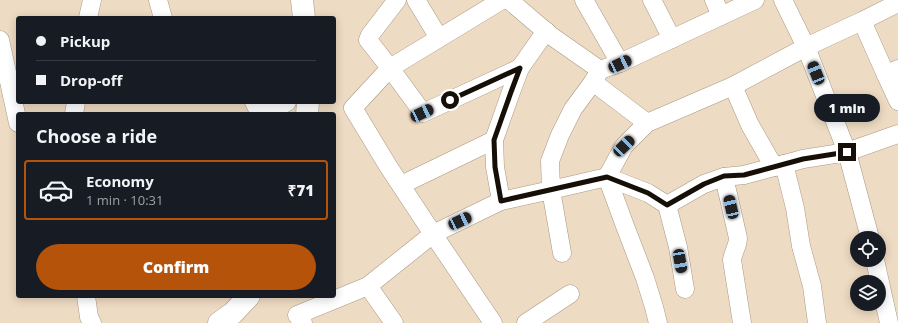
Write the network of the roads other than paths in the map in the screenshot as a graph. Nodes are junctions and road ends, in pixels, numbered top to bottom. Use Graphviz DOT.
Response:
graph roads {
  1 [pos="92,0"];
  2 [pos="158,0"];
  3 [pos="302,0"];
  4 [pos="397,0"];
  5 [pos="416,0"];
  6 [pos="502,0"];
  7 [pos="508,0"];
  8 [pos="584,0"];
  9 [pos="652,0"];
  10 [pos="756,0"];
  11 [pos="783,0"];
  12 [pos="898,3"];
  13 [pos="718,8"];
  14 [pos="88,16"];
  15 [pos="162,16"];
  16 [pos="304,16"];
  17 [pos="862,21"];
  18 [pos="546,31"];
  19 [pos="439,38"];
  20 [pos="672,39"];
  21 [pos="0,40"];
  22 [pos="806,47"];
  23 [pos="620,64"];
  24 [pos="390,68"];
  25 [pos="520,68"];
  26 [pos="892,72"];
  27 [pos="597,76"];
  28 [pos="733,86"];
  29 [pos="898,102"];
  30 [pos="283,104"];
  31 [pos="269,112"];
  32 [pos="16,114"];
  33 [pos="647,123"];
  34 [pos="898,134"];
  35 [pos="494,140"];
  36 [pos="847,152"];
  37 [pos="779,166"];
  38 [pos="724,176"];
  39 [pos="607,177"];
  40 [pos="401,185"];
  41 [pos="551,190"];
  42 [pos="501,201"];
  43 [pos="667,205"];
  44 [pos="868,231"];
  45 [pos="433,234"];
  46 [pos="562,253"];
  47 [pos="877,267"];
  48 [pos="368,286"];
  49 [pos="685,289"];
  50 [pos="570,294"];
  51 [pos="86,298"];
  52 [pos="92,323"];
  53 [pos="303,323"];
  54 [pos="394,323"];
  55 [pos="494,323"];
  56 [pos="526,323"];
  57 [pos="658,323"];
  58 [pos="742,323"];
  59 [pos="817,323"];
  60 [pos="889,323"];
  1 -- 14 [label="street"];
  2 -- 15 [label="street"];
  3 -- 16 [label="main road"];
  4 -- 24 [label="street"];
  5 -- 19 [label="street"];
  6 -- 19 [label="street"];
  7 -- 18 [label="street"];
  8 -- 23 [label="street"];
  9 -- 20 [label="street"];
  10 -- 13 [label="street"];
  11 -- 22 [label="street"];
  12 -- 17 [label="street"];
  13 -- 20 [label="street"];
  17 -- 22 [label="street"];
  17 -- 26 [label="street"];
  18 -- 25 [label="street"];
  18 -- 27 [label="street"];
  19 -- 24 [label="street"];
  20 -- 23 [label="street"];
  21 -- 32 [label="street"];
  22 -- 28 [label="street"];
  22 -- 36 [label="street"];
  23 -- 27 [label="street"];
  24 -- 25 [label="street"];
  24 -- 40 [label="street"];
  25 -- 35 [label="street"];
  26 -- 29 [label="street"];
  27 -- 33 [label="street"];
  27 -- 41 [label="street"];
  28 -- 33 [label="street"];
  28 -- 37 [label="street"];
  30 -- 31 [label="street"];
  33 -- 39 [label="street"];
  34 -- 36 [label="street"];
  35 -- 40 [label="street"];
  35 -- 42 [label="street"];
  36 -- 37 [label="street"];
  36 -- 44 [label="street"];
  37 -- 38 [label="street"];
  37 -- 59 [label="street"];
  38 -- 43 [label="street"];
  38 -- 58 [label="street"];
  39 -- 41 [label="street"];
  39 -- 43 [label="street"];
  39 -- 57 [label="street"];
  40 -- 45 [label="street"];
  41 -- 42 [label="street"];
  41 -- 46 [label="street"];
  42 -- 45 [label="street"];
  43 -- 49 [label="street"];
  45 -- 48 [label="street"];
  45 -- 55 [label="street"];
  47 -- 60 [label="street"];
  48 -- 53 [label="street"];
  48 -- 54 [label="street"];
  50 -- 56 [label="street"];
  51 -- 52 [label="street"];
}
